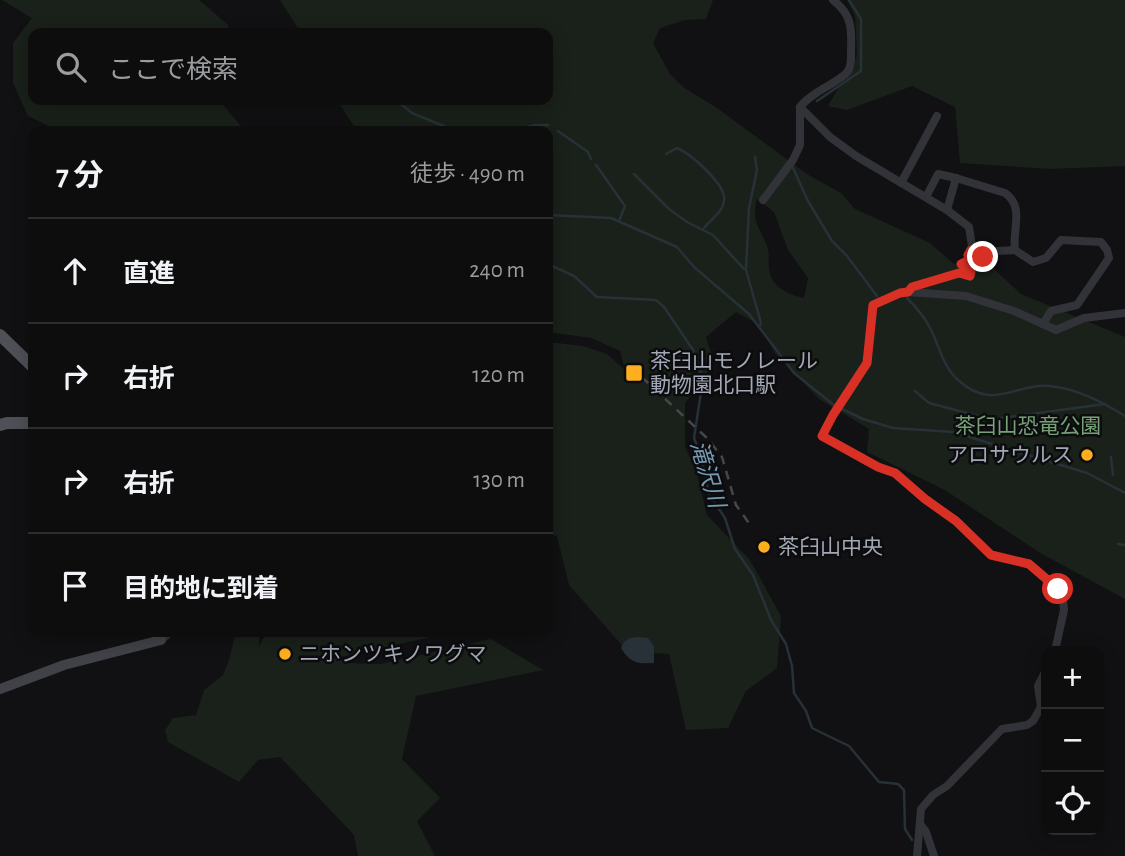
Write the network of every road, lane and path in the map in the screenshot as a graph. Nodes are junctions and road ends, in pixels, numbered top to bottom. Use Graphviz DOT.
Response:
graph roads {
  1 [pos="833,0"];
  2 [pos="800,107"];
  3 [pos="937,116"];
  4 [pos="956,178"];
  5 [pos="901,183"];
  6 [pos="926,197"];
  7 [pos="763,200"];
  8 [pos="947,210"];
  9 [pos="971,250"];
  10 [pos="1015,250"];
  11 [pos="908,292"];
  12 [pos="1125,313"];
  13 [pos="1043,324"];
  14 [pos="0,335"];
  15 [pos="28,362"];
  16 [pos="28,424"];
  17 [pos="0,425"];
  18 [pos="154,637"];
  19 [pos="1056,646"];
  20 [pos="1041,680"];
  21 [pos="0,689"];
  22 [pos="1041,707"];
  23 [pos="1041,707"];
  24 [pos="919,822"];
  25 [pos="917,856"];
  26 [pos="934,856"];
  1 -- 2 [label="street"];
  2 -- 5 [label="street"];
  2 -- 7 [label="street"];
  3 -- 5 [label="street"];
  4 -- 6 [label="street"];
  4 -- 8 [label="street"];
  4 -- 10 [label="street"];
  5 -- 6 [label="street"];
  6 -- 8 [label="street"];
  8 -- 9 [label="street"];
  9 -- 10 [label="street"];
  9 -- 11 [label="street"];
  10 -- 13 [label="street"];
  11 -- 13 [label="street"];
  11 -- 19 [label="street"];
  12 -- 13 [label="street"];
  14 -- 15 [label="main road"];
  16 -- 17 [label="main road"];
  18 -- 21 [label="street"];
  20 -- 22 [label="street"];
  23 -- 24 [label="street"];
  24 -- 25 [label="street"];
  24 -- 26 [label="street"];
}
